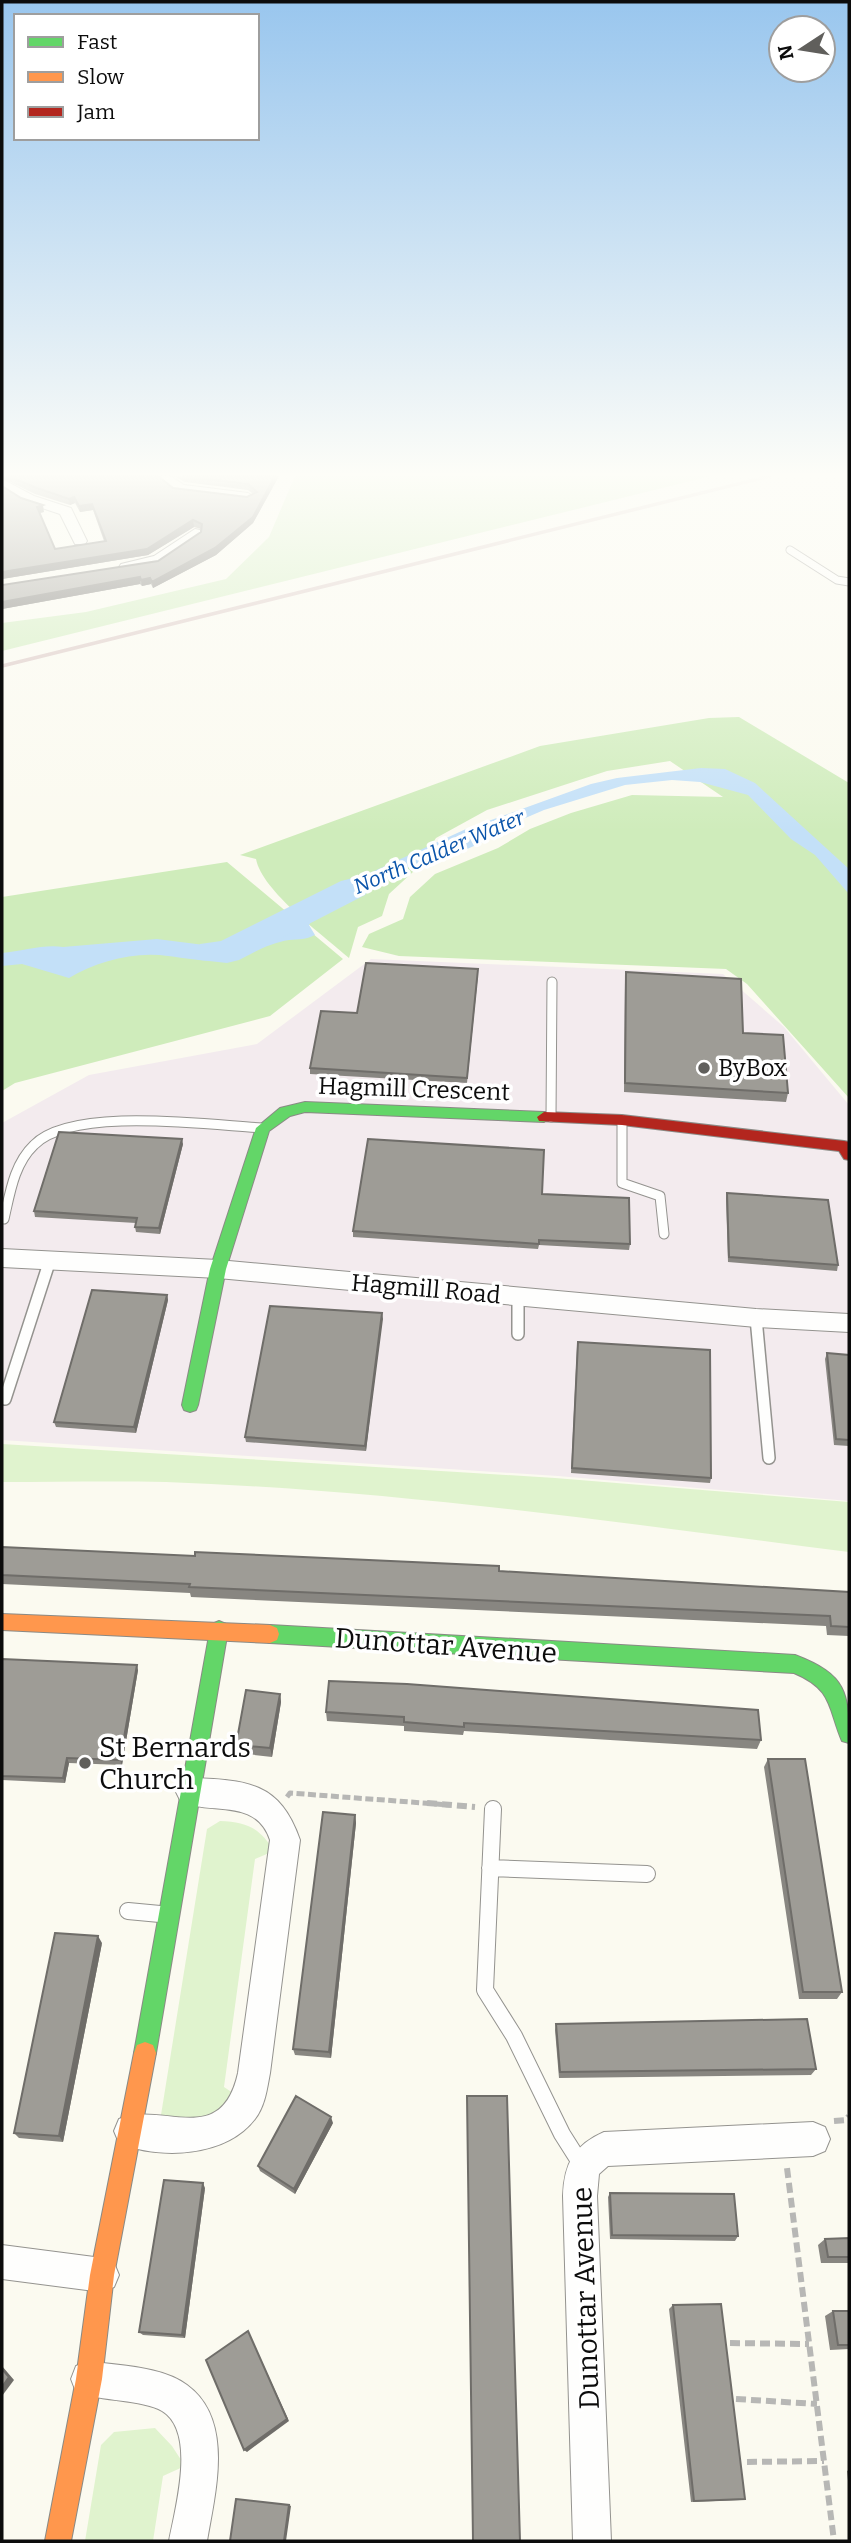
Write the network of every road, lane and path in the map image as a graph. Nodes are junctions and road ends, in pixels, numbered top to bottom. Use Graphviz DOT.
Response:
graph roads {
  1 [pos="552,982"];
  2 [pos="551,1117"];
  3 [pos="622,1120"];
  4 [pos="263,1128"];
  5 [pos="849,1156"];
  6 [pos="4,1219"];
  7 [pos="664,1234"];
  8 [pos="2,1258"];
  9 [pos="50,1260"];
  10 [pos="218,1269"];
  11 [pos="518,1297"];
  12 [pos="756,1318"];
  13 [pos="849,1323"];
  14 [pos="518,1334"];
  15 [pos="5,1399"];
  16 [pos="190,1405"];
  17 [pos="769,1458"];
  18 [pos="2,1622"];
  19 [pos="219,1630"];
  20 [pos="849,1734"];
  21 [pos="191,1792"];
  22 [pos="493,1809"];
  23 [pos="274,1815"];
  24 [pos="490,1868"];
  25 [pos="647,1874"];
  26 [pos="128,1911"];
  27 [pos="169,1915"];
  28 [pos="131,2131"];
  29 [pos="798,2139"];
  30 [pos="582,2166"];
  31 [pos="2,2262"];
  32 [pos="102,2275"];
  33 [pos="730,2343"];
  34 [pos="809,2344"];
  35 [pos="89,2379"];
  36 [pos="736,2399"];
  37 [pos="817,2404"];
  38 [pos="824,2461"];
  39 [pos="747,2462"];
  40 [pos="58,2541"];
  41 [pos="188,2541"];
  42 [pos="592,2541"];
  43 [pos="834,2541"];
  1 -- 2 [label="lane"];
  2 -- 3 [label="street, Hagmill Crescent"];
  2 -- 4 [label="street, Hagmill Crescent"];
  3 -- 5 [label="street, Hagmill Crescent"];
  3 -- 7 [label="lane"];
  4 -- 6 [label="lane"];
  4 -- 10 [label="street"];
  8 -- 9 [label="street, Hagmill Road"];
  9 -- 10 [label="street, Hagmill Road"];
  9 -- 15 [label="lane"];
  10 -- 11 [label="street, Hagmill Road"];
  10 -- 16 [label="street"];
  11 -- 12 [label="street, Hagmill Road"];
  11 -- 14 [label="lane"];
  12 -- 13 [label="street, Hagmill Road"];
  12 -- 17 [label="lane"];
  18 -- 19 [label="street, Dunottar Avenue"];
  19 -- 20 [label="street, Dunottar Avenue"];
  19 -- 21 [label="street"];
  21 -- 23 [label="street"];
  21 -- 27 [label="street"];
  22 -- 23 [label="path"];
  22 -- 24 [label="lane"];
  23 -- 28 [label="street"];
  24 -- 25 [label="lane"];
  24 -- 30 [label="lane"];
  26 -- 27 [label="lane"];
  27 -- 28 [label="street"];
  28 -- 32 [label="street"];
  29 -- 30 [label="street, Dunottar Avenue"];
  29 -- 34 [label="path"];
  30 -- 42 [label="street, Dunottar Avenue"];
  31 -- 32 [label="street"];
  32 -- 35 [label="street"];
  33 -- 34 [label="path"];
  34 -- 37 [label="path"];
  35 -- 40 [label="street"];
  35 -- 41 [label="street"];
  36 -- 37 [label="path"];
  37 -- 38 [label="path"];
  38 -- 39 [label="path"];
  38 -- 43 [label="path"];
}
